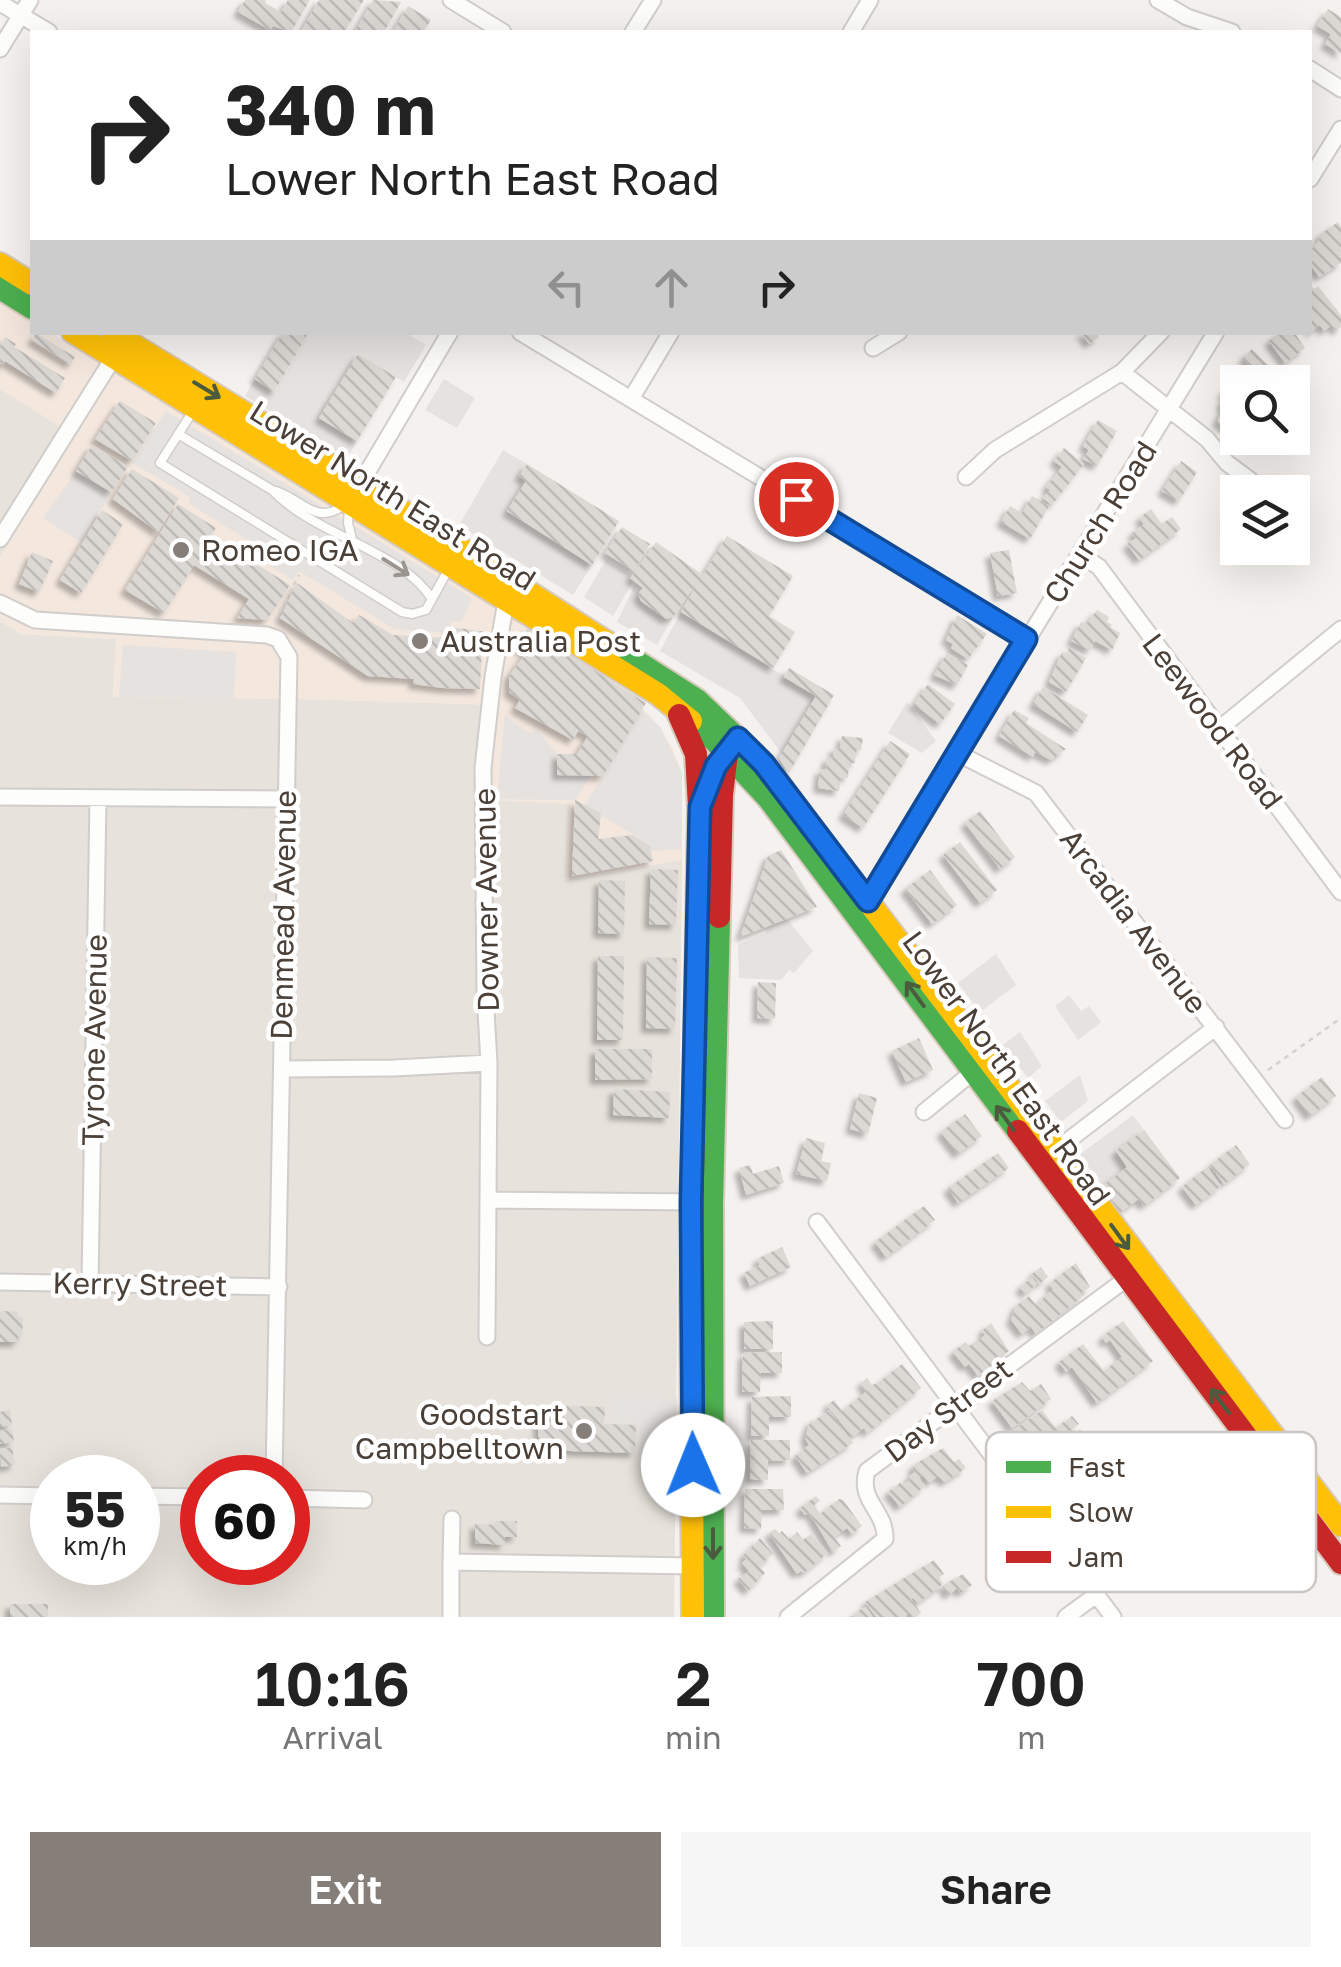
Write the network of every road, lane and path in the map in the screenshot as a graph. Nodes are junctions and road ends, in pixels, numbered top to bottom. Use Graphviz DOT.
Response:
graph roads {
  1 [pos="30,0"];
  2 [pos="451,0"];
  3 [pos="653,0"];
  4 [pos="870,0"];
  5 [pos="1158,0"];
  6 [pos="0,3"];
  7 [pos="21,15"];
  8 [pos="46,30"];
  9 [pos="501,30"];
  10 [pos="634,30"];
  11 [pos="852,30"];
  12 [pos="1226,30"];
  13 [pos="0,49"];
  14 [pos="1312,70"];
  15 [pos="1341,89"];
  16 [pos="1341,128"];
  17 [pos="1312,177"];
  18 [pos="0,264"];
  19 [pos="30,283"];
  20 [pos="0,288"];
  21 [pos="30,307"];
  22 [pos="85,335"];
  23 [pos="448,335"];
  24 [pos="525,335"];
  25 [pos="668,335"];
  26 [pos="894,335"];
  27 [pos="1159,335"];
  28 [pos="1214,335"];
  29 [pos="116,343"];
  30 [pos="873,348"];
  31 [pos="1122,372"];
  32 [pos="631,399"];
  33 [pos="195,407"];
  34 [pos="1168,410"];
  35 [pos="178,434"];
  36 [pos="1243,475"];
  37 [pos="966,478"];
  38 [pos="272,490"];
  39 [pos="355,493"];
  40 [pos="0,540"];
  41 [pos="353,543"];
  42 [pos="1081,554"];
  43 [pos="450,565"];
  44 [pos="299,575"];
  45 [pos="432,599"];
  46 [pos="506,601"];
  47 [pos="0,603"];
  48 [pos="1341,629"];
  49 [pos="267,636"];
  50 [pos="1026,639"];
  51 [pos="677,710"];
  52 [pos="1218,728"];
  53 [pos="733,746"];
  54 [pos="957,753"];
  55 [pos="0,798"];
  56 [pos="98,798"];
  57 [pos="284,799"];
  58 [pos="700,807"];
  59 [pos="1341,892"];
  60 [pos="863,908"];
  61 [pos="1341,1018"];
  62 [pos="1216,1027"];
  63 [pos="489,1063"];
  64 [pos="981,1066"];
  65 [pos="282,1069"];
  66 [pos="1255,1080"];
  67 [pos="924,1112"];
  68 [pos="1285,1120"];
  69 [pos="1048,1157"];
  70 [pos="488,1200"];
  71 [pos="702,1202"];
  72 [pos="816,1222"];
  73 [pos="1134,1273"];
  74 [pos="0,1282"];
  75 [pos="90,1283"];
  76 [pos="279,1287"];
  77 [pos="488,1337"];
  78 [pos="952,1405"];
  79 [pos="1247,1432"];
  80 [pos="1265,1432"];
  81 [pos="986,1450"];
  82 [pos="275,1455"];
  83 [pos="1316,1495"];
  84 [pos="0,1496"];
  85 [pos="30,1496"];
  86 [pos="310,1499"];
  87 [pos="364,1500"];
  88 [pos="452,1519"];
  89 [pos="1341,1525"];
  90 [pos="1316,1528"];
  91 [pos="451,1562"];
  92 [pos="1341,1563"];
  93 [pos="694,1566"];
  94 [pos="1094,1592"];
  95 [pos="1096,1595"];
  96 [pos="451,1617"];
  97 [pos="693,1617"];
  98 [pos="714,1617"];
  99 [pos="788,1617"];
  100 [pos="1066,1617"];
  101 [pos="1113,1617"];
  1 -- 7 [label="street"];
  2 -- 9 [label="street"];
  3 -- 10 [label="street"];
  4 -- 11 [label="street"];
  5 -- 12 [label="street"];
  6 -- 7 [label="street"];
  7 -- 8 [label="street"];
  7 -- 13 [label="street"];
  14 -- 15 [label="street"];
  16 -- 17 [label="street"];
  18 -- 19 [label="main road"];
  20 -- 21 [label="main road"];
  22 -- 29 [label="main road, Lower North East Road"];
  23 -- 39 [label="street"];
  24 -- 32 [label="street"];
  25 -- 32 [label="street"];
  26 -- 30 [label="street"];
  27 -- 31 [label="street"];
  28 -- 34 [label="street, Church Road"];
  29 -- 33 [label="main road, Lower North East Road"];
  29 -- 39 [label="main road, Lower North East Road, one-way"];
  29 -- 40 [label="street"];
  31 -- 34 [label="street"];
  31 -- 37 [label="street"];
  32 -- 50 [label="street"];
  33 -- 35 [label="lane"];
  33 -- 39 [label="main road, Lower North East Road"];
  34 -- 36 [label="street"];
  34 -- 42 [label="street, Church Road"];
  35 -- 38 [label="lane"];
  35 -- 45 [label="lane"];
  38 -- 39 [label="lane"];
  38 -- 41 [label="lane"];
  39 -- 41 [label="lane"];
  39 -- 43 [label="main road, Lower North East Road"];
  39 -- 53 [label="main road, Lower North East Road"];
  41 -- 45 [label="lane, one-way"];
  42 -- 50 [label="street, Church Road"];
  42 -- 52 [label="street, Leewood Road"];
  43 -- 45 [label="lane"];
  43 -- 46 [label="main road, Lower North East Road"];
  44 -- 49 [label="path"];
  46 -- 51 [label="main road, Lower North East Road"];
  46 -- 63 [label="street, Downer Avenue"];
  47 -- 49 [label="street"];
  48 -- 52 [label="street"];
  49 -- 57 [label="street, Denmead Avenue"];
  50 -- 54 [label="street, Church Road"];
  51 -- 53 [label="main road, Lower North East Road"];
  51 -- 58 [label="main road"];
  52 -- 59 [label="street, Leewood Road"];
  53 -- 58 [label="main road"];
  53 -- 60 [label="main road, Lower North East Road"];
  53 -- 71 [label="main road"];
  54 -- 60 [label="street, Church Road"];
  54 -- 62 [label="street, Arcadia Avenue"];
  55 -- 56 [label="street"];
  56 -- 57 [label="street"];
  56 -- 75 [label="street, Tyrone Avenue"];
  57 -- 65 [label="street, Denmead Avenue"];
  58 -- 71 [label="main road"];
  60 -- 64 [label="main road, Lower North East Road"];
  61 -- 66 [label="path"];
  62 -- 66 [label="street, Arcadia Avenue"];
  62 -- 69 [label="street"];
  63 -- 65 [label="street"];
  63 -- 70 [label="street, Downer Avenue"];
  64 -- 67 [label="street"];
  64 -- 69 [label="main road, Lower North East Road"];
  65 -- 76 [label="street, Denmead Avenue"];
  66 -- 68 [label="street, Arcadia Avenue"];
  69 -- 73 [label="main road, Lower North East Road"];
  70 -- 71 [label="street"];
  70 -- 77 [label="street, Downer Avenue"];
  71 -- 93 [label="main road"];
  71 -- 98 [label="main road, one-way"];
  72 -- 78 [label="street"];
  73 -- 78 [label="street, Day Street"];
  79 -- 73 [label="main road, Lower North East Road, one-way"];
  73 -- 80 [label="main road, Lower North East Road"];
  74 -- 75 [label="street, Kerry Street"];
  75 -- 76 [label="street, Kerry Street"];
  76 -- 82 [label="street, Denmead Avenue"];
  78 -- 81 [label="street"];
  78 -- 99 [label="street, Day Street"];
  83 -- 89 [label="main road, Lower North East Road"];
  84 -- 85 [label="street"];
  86 -- 87 [label="street"];
  88 -- 91 [label="street"];
  92 -- 90 [label="main road, Lower North East Road, one-way"];
  91 -- 93 [label="street"];
  91 -- 96 [label="street"];
  93 -- 97 [label="main road"];
  94 -- 95 [label="street"];
  95 -- 100 [label="street"];
  95 -- 101 [label="street"];
}
